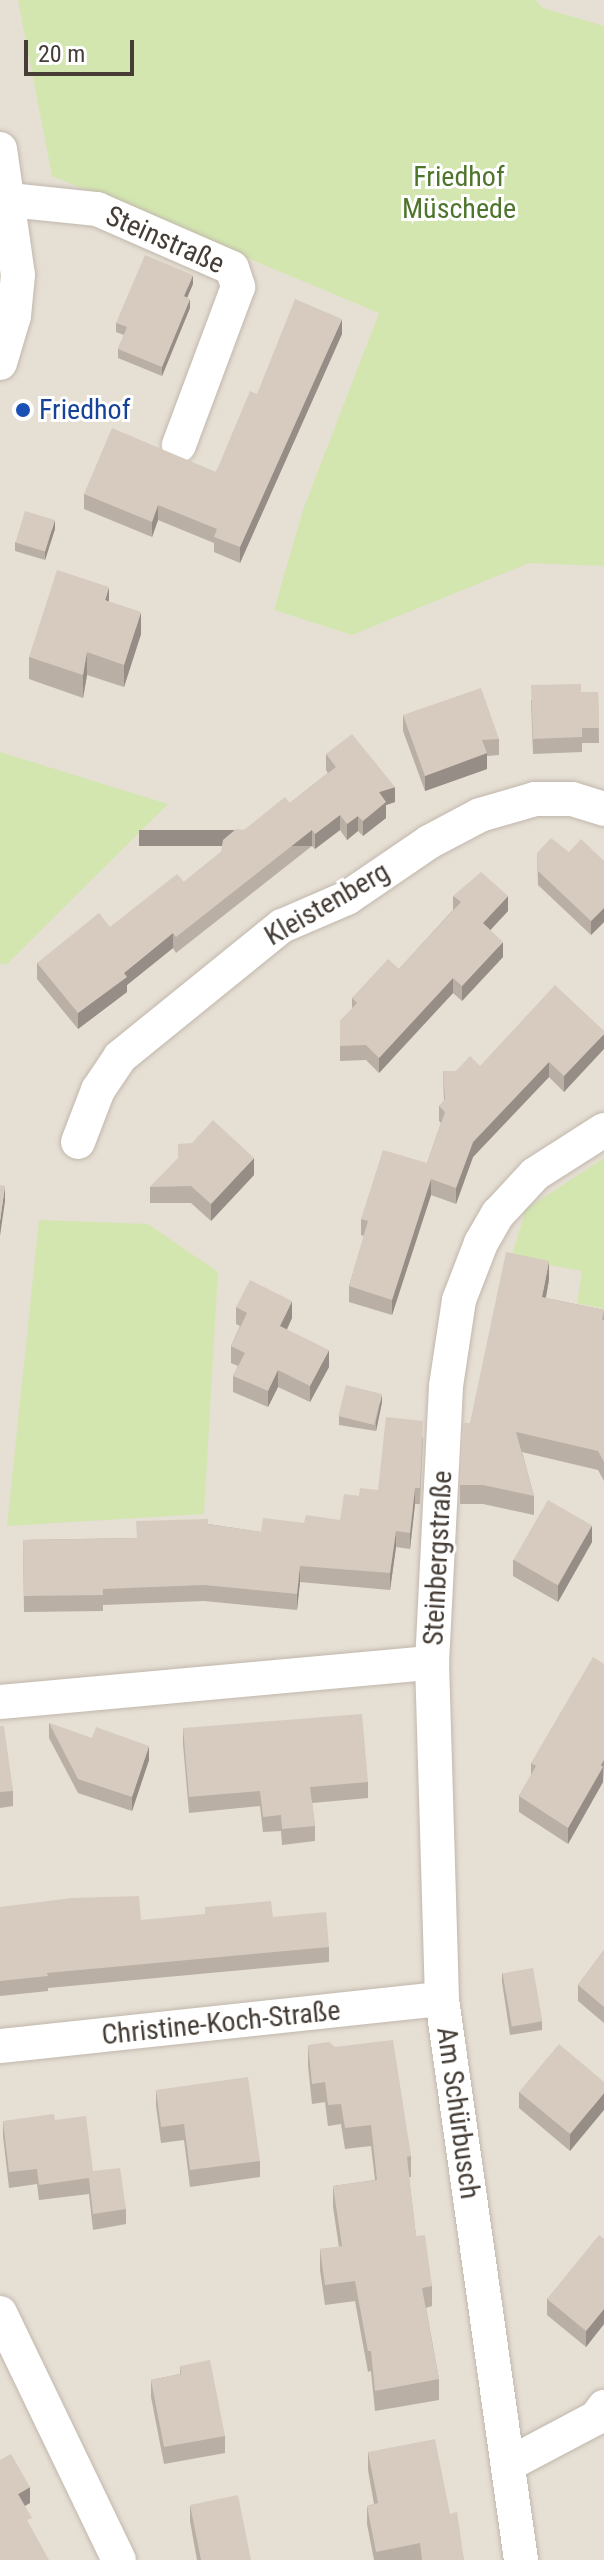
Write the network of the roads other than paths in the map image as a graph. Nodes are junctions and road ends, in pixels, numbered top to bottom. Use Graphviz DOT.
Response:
graph roads {
  1 [pos="0,149"];
  2 [pos="4,199"];
  3 [pos="0,363"];
  4 [pos="179,445"];
  5 [pos="604,809"];
  6 [pos="604,1130"];
  7 [pos="78,1142"];
  8 [pos="432,1663"];
  9 [pos="0,1702"];
  10 [pos="442,1999"];
  11 [pos="0,2046"];
  12 [pos="0,2313"];
  13 [pos="604,2407"];
  14 [pos="509,2464"];
  15 [pos="119,2560"];
  16 [pos="521,2560"];
  1 -- 2 [label="street"];
  2 -- 3 [label="street"];
  2 -- 4 [label="street, Steinstraße"];
  5 -- 7 [label="street, Kleistenberg"];
  6 -- 8 [label="street, Steinbergstraße"];
  8 -- 9 [label="street, Steinbergstraße"];
  8 -- 10 [label="street, Am Schürbusch"];
  10 -- 11 [label="street, Christine-Koch-Straße"];
  10 -- 14 [label="street, Am Schürbusch"];
  12 -- 15 [label="street"];
  13 -- 14 [label="street"];
  14 -- 16 [label="street, Am Schürbusch"];
}
